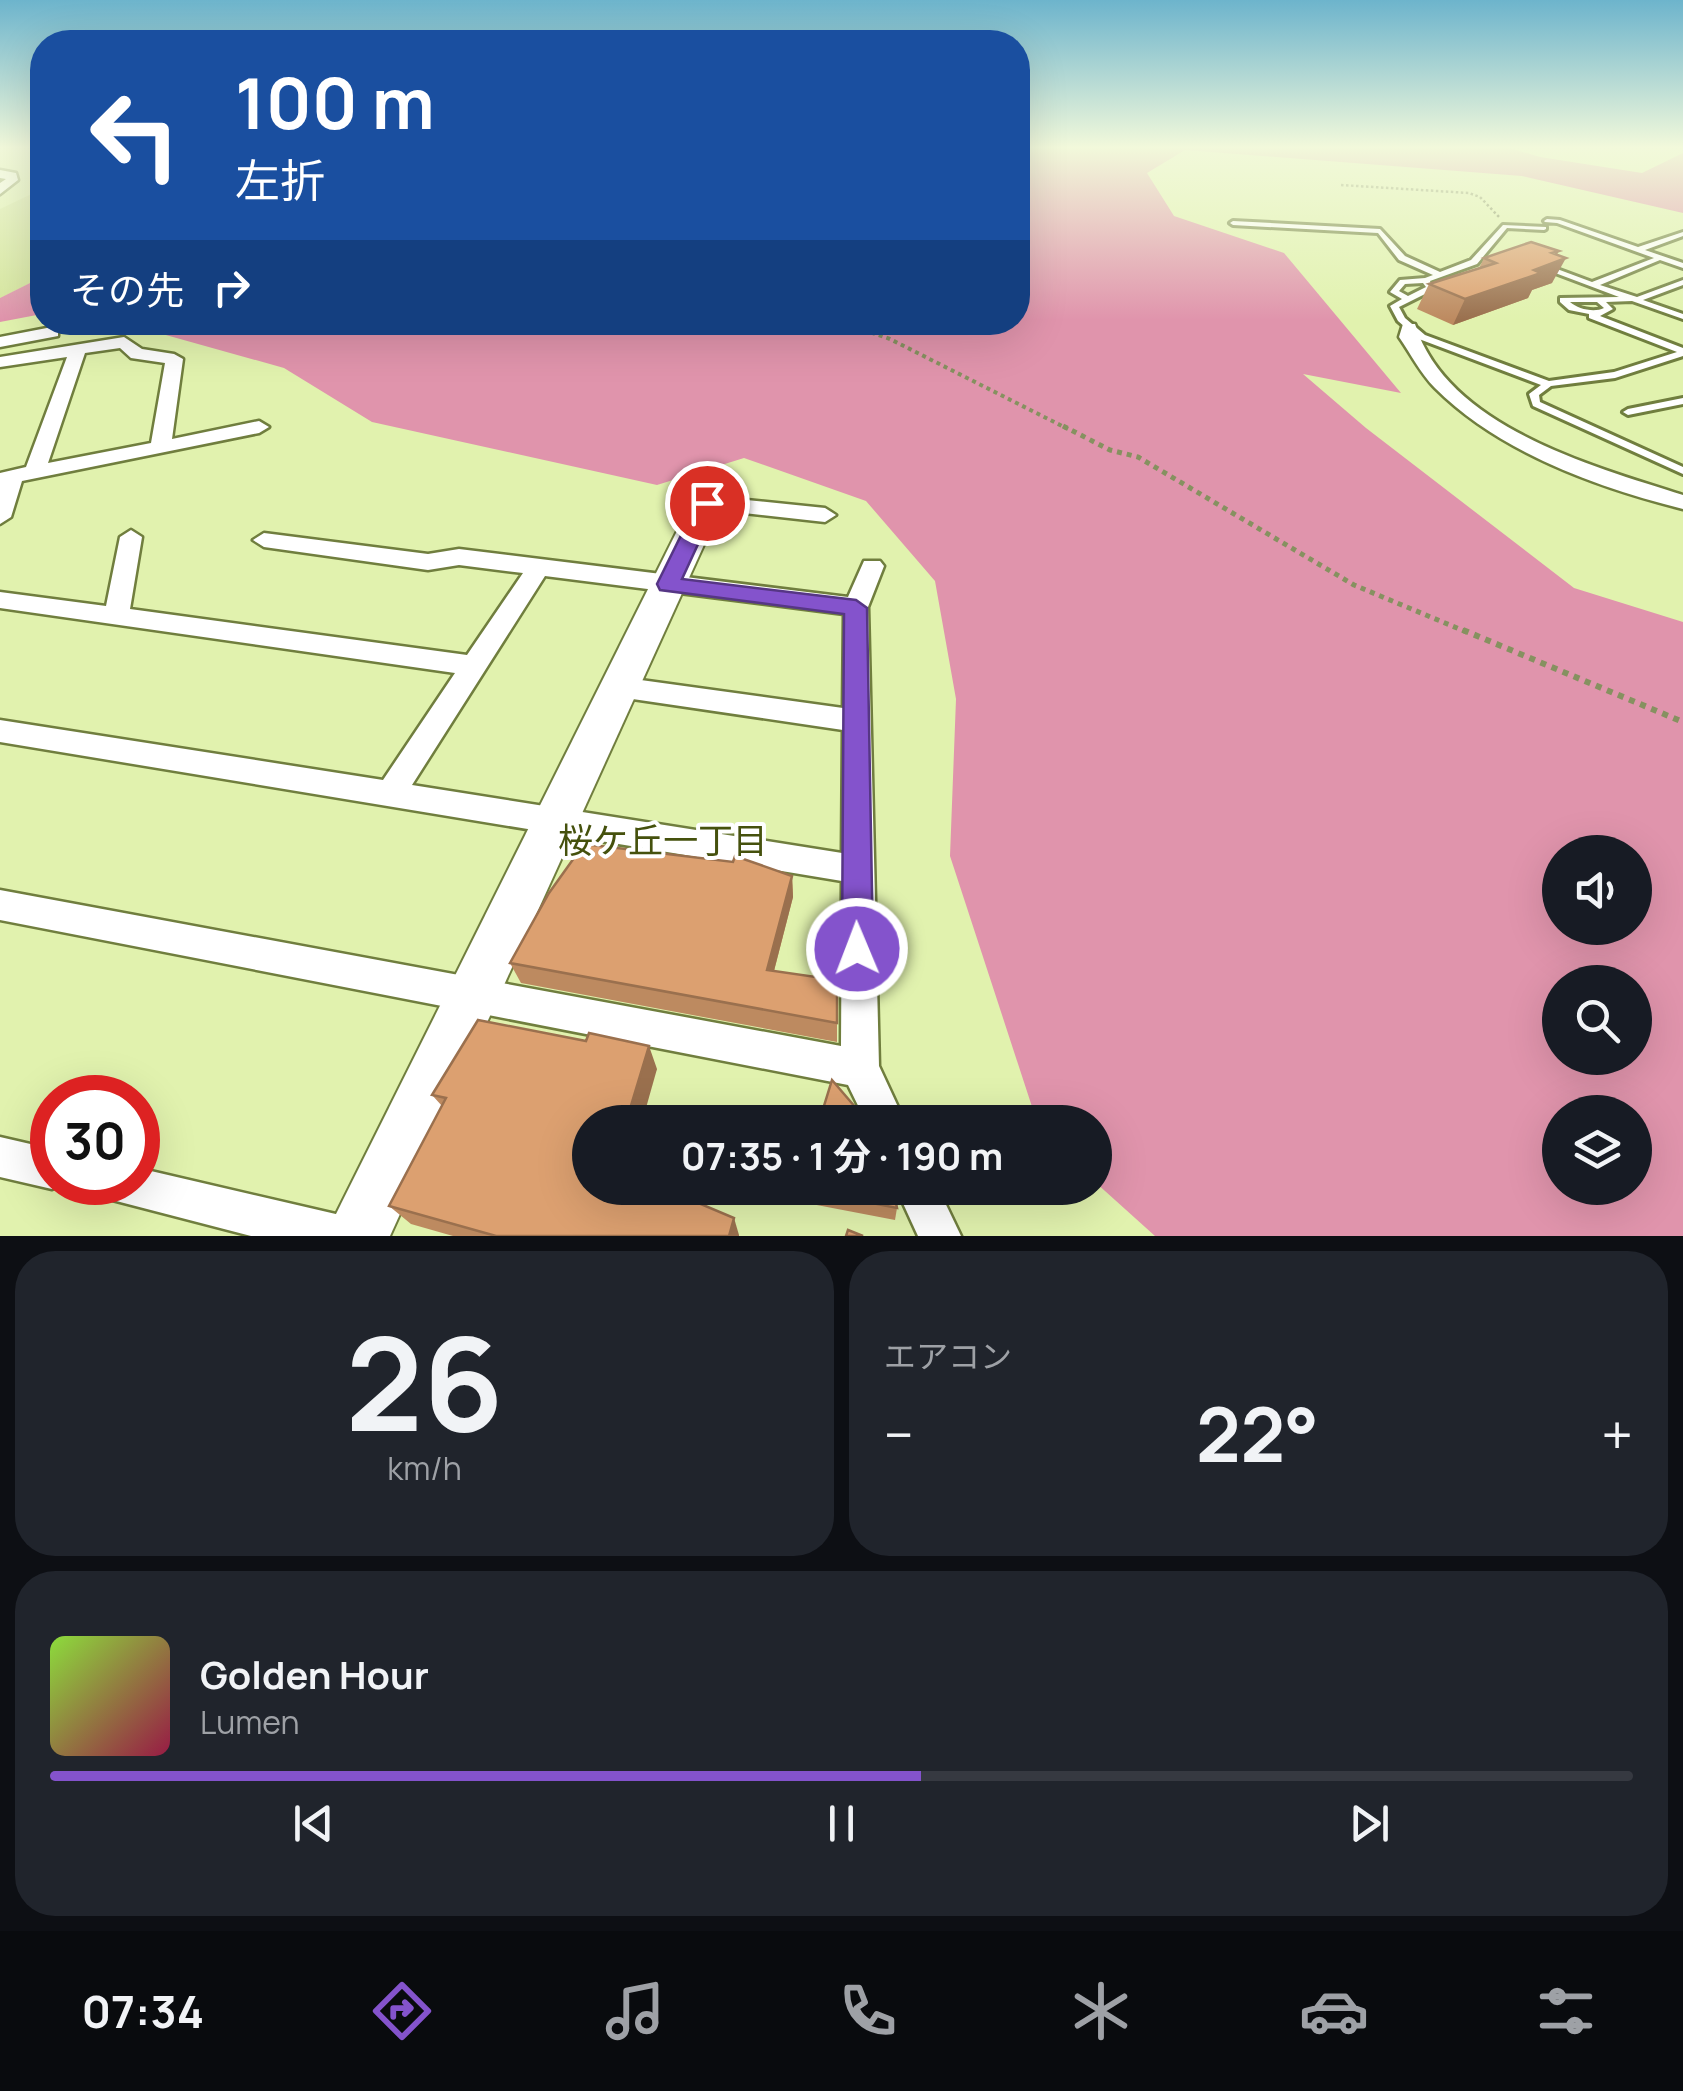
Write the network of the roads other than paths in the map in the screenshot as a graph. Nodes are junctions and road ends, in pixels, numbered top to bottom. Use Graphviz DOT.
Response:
graph roads {
  1 [pos="1232,223"];
  2 [pos="1683,234"];
  3 [pos="1487,247"];
  4 [pos="1637,250"];
  5 [pos="1505,253"];
  6 [pos="1660,258"];
  7 [pos="1540,266"];
  8 [pos="1683,266"];
  9 [pos="1438,274"];
  10 [pos="1426,280"];
  11 [pos="1683,282"];
  12 [pos="1594,284"];
  13 [pos="1408,299"];
  14 [pos="1638,300"];
  15 [pos="1600,302"];
  16 [pos="1583,312"];
  17 [pos="1683,317"];
  18 [pos="1409,328"];
  19 [pos="36,335"];
  20 [pos="0,342"];
  21 [pos="78,349"];
  22 [pos="1683,352"];
  23 [pos="0,362"];
  24 [pos="1548,384"];
  25 [pos="1683,402"];
  26 [pos="1628,412"];
  27 [pos="259,427"];
  28 [pos="160,446"];
  29 [pos="1683,471"];
  30 [pos="16,476"];
  31 [pos="1683,502"];
  32 [pos="707,503"];
  33 [pos="825,515"];
  34 [pos="0,517"];
  35 [pos="131,537"];
  36 [pos="264,540"];
  37 [pos="872,566"];
  38 [pos="538,568"];
  39 [pos="668,584"];
  40 [pos="0,600"];
  41 [pos="856,608"];
  42 [pos="116,616"];
  43 [pos="474,666"];
  44 [pos="619,687"];
  45 [pos="856,721"];
  46 [pos="0,730"];
  47 [pos="390,794"];
  48 [pos="556,821"];
  49 [pos="856,869"];
  50 [pos="0,905"];
  51 [pos="472,994"];
  52 [pos="860,1068"];
  53 [pos="878,1105"];
  54 [pos="0,1157"];
  55 [pos="30,1164"];
  56 [pos="160,1194"];
  57 [pos="925,1205"];
  58 [pos="340,1236"];
  59 [pos="357,1236"];
  60 [pos="940,1236"];
  1 -- 9 [label="lane"];
  2 -- 4 [label="lane"];
  3 -- 4 [label="lane"];
  3 -- 5 [label="lane"];
  3 -- 9 [label="lane"];
  4 -- 6 [label="lane"];
  6 -- 8 [label="lane"];
  6 -- 12 [label="lane"];
  7 -- 12 [label="lane"];
  9 -- 10 [label="lane"];
  10 -- 13 [label="lane"];
  10 -- 13 [label="lane"];
  11 -- 14 [label="lane"];
  12 -- 14 [label="lane"];
  13 -- 18 [label="lane"];
  14 -- 15 [label="lane"];
  14 -- 17 [label="lane"];
  15 -- 16 [label="lane"];
  15 -- 16 [label="lane"];
  16 -- 22 [label="lane"];
  18 -- 24 [label="lane"];
  18 -- 31 [label="street"];
  19 -- 20 [label="street"];
  21 -- 23 [label="street"];
  21 -- 28 [label="street"];
  21 -- 30 [label="street"];
  22 -- 24 [label="lane"];
  24 -- 29 [label="lane"];
  25 -- 26 [label="lane"];
  27 -- 28 [label="street"];
  28 -- 30 [label="street"];
  30 -- 34 [label="street"];
  32 -- 33 [label="street"];
  32 -- 39 [label="street"];
  35 -- 42 [label="street"];
  36 -- 38 [label="street"];
  37 -- 41 [label="street"];
  38 -- 39 [label="street"];
  38 -- 43 [label="street"];
  39 -- 41 [label="street"];
  39 -- 44 [label="street"];
  40 -- 42 [label="street"];
  41 -- 45 [label="street"];
  42 -- 43 [label="street"];
  43 -- 47 [label="street"];
  44 -- 45 [label="street"];
  44 -- 48 [label="street"];
  45 -- 49 [label="street"];
  46 -- 47 [label="street"];
  47 -- 48 [label="street"];
  48 -- 49 [label="street"];
  48 -- 51 [label="street"];
  49 -- 52 [label="street"];
  50 -- 51 [label="street"];
  51 -- 52 [label="street"];
  51 -- 59 [label="street"];
  52 -- 53 [label="street"];
  54 -- 55 [label="street"];
  56 -- 58 [label="street"];
  57 -- 60 [label="street"];
}
